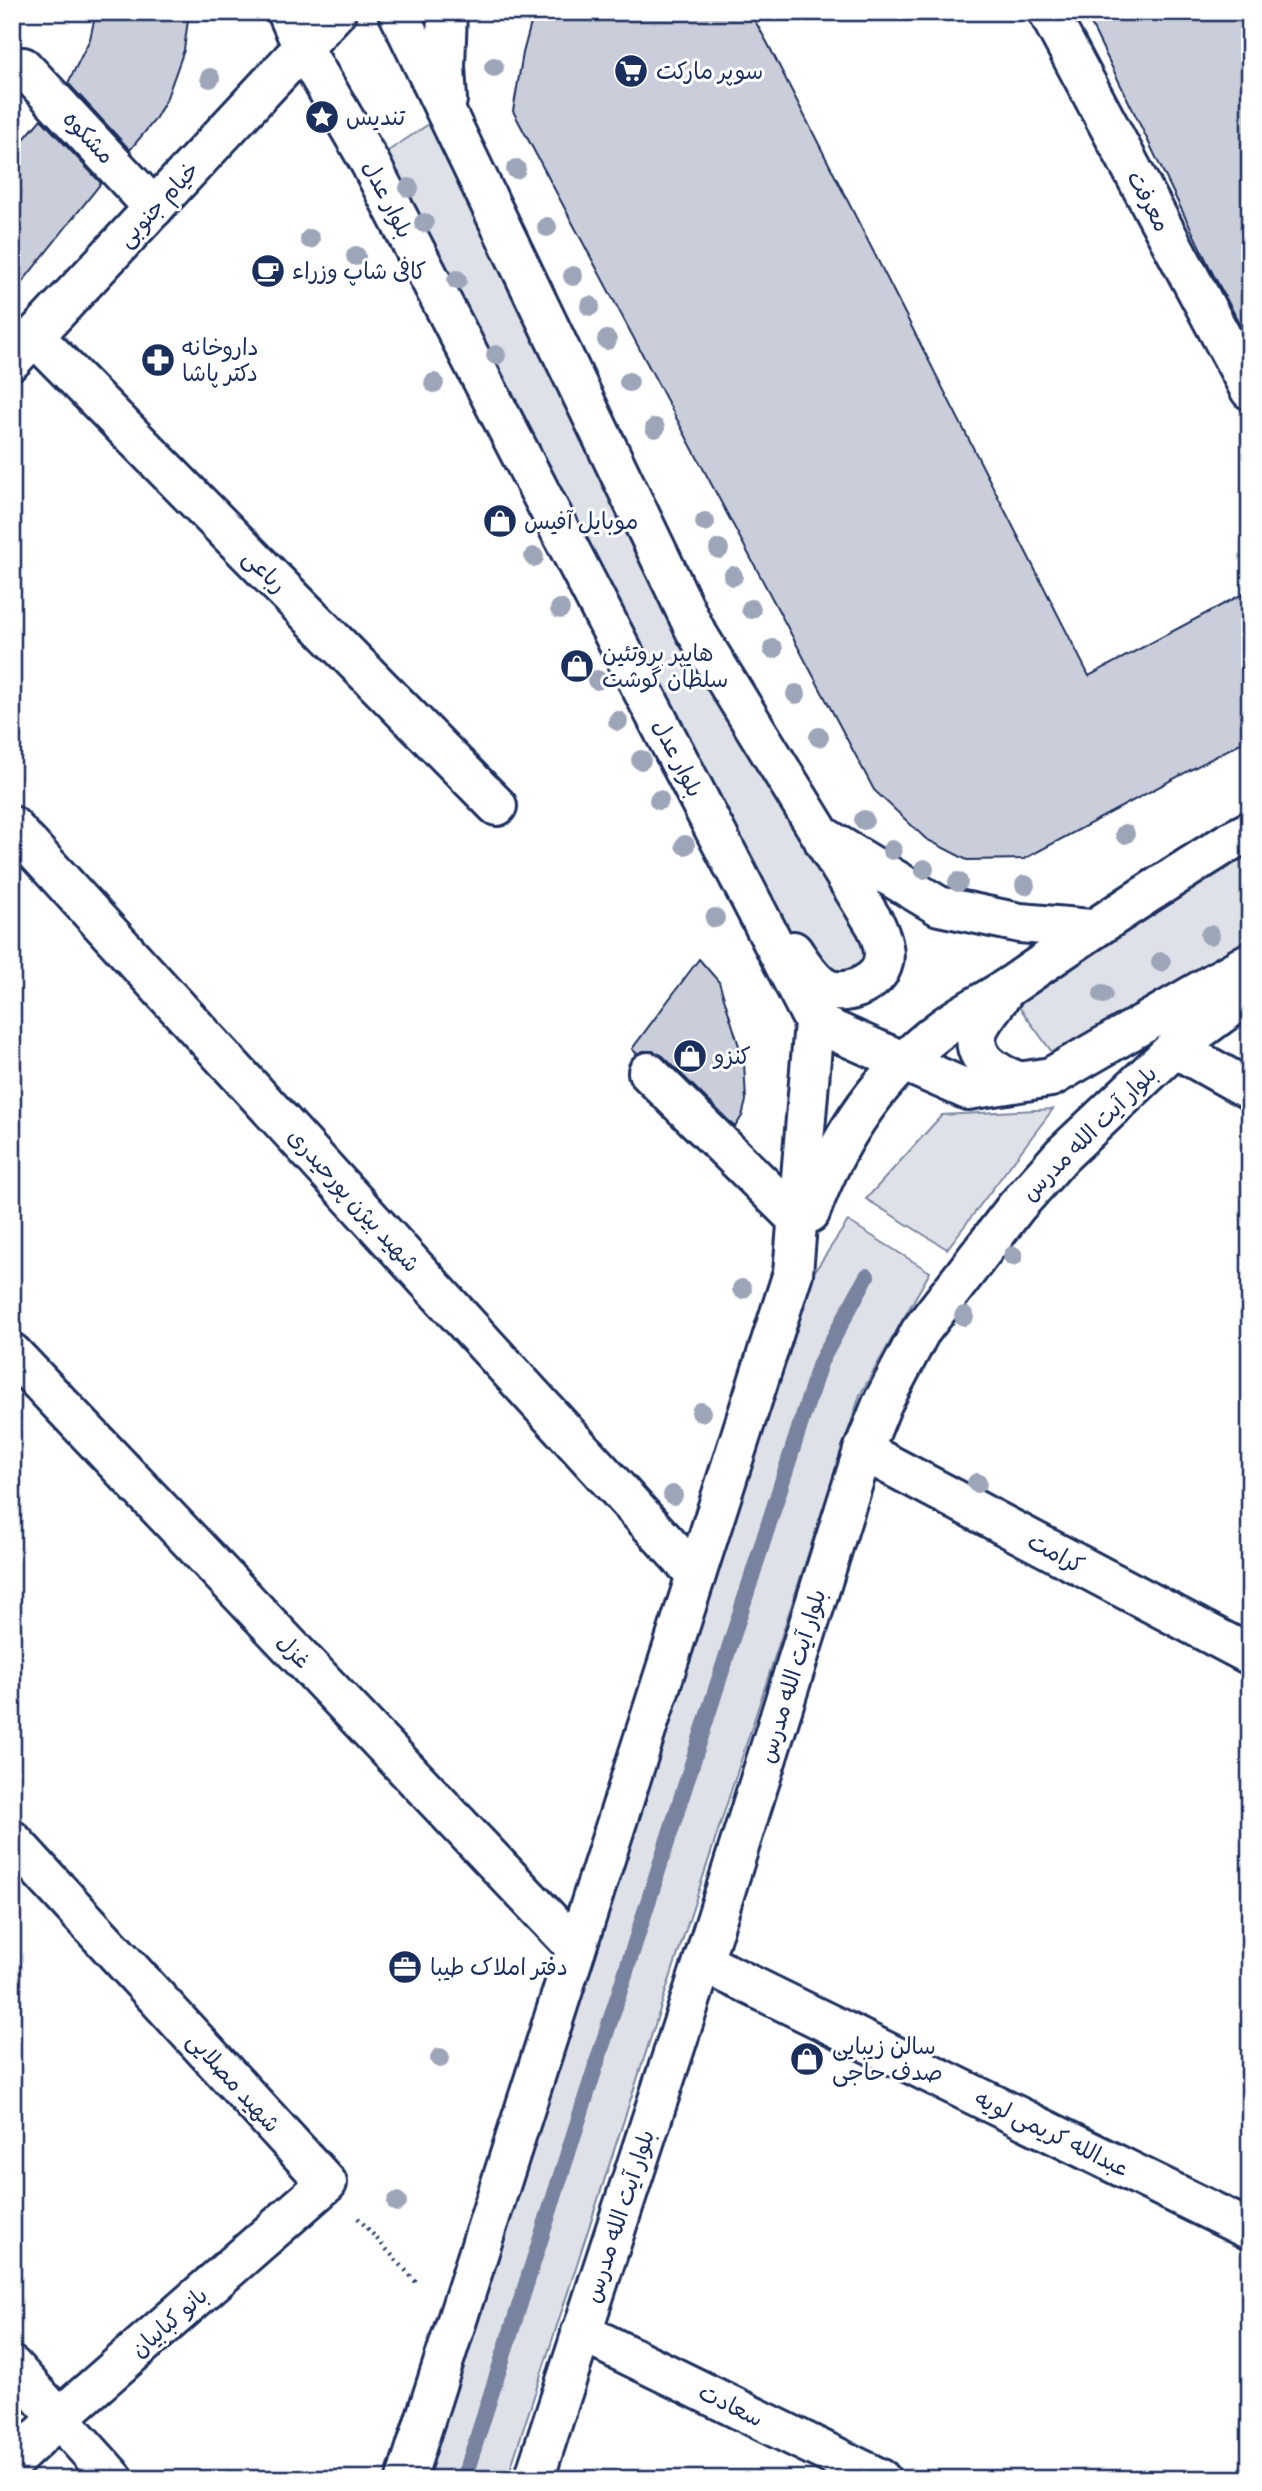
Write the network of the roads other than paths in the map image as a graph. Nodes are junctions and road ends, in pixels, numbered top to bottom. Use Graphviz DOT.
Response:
graph roads {
  1 [pos="288,12"];
  2 [pos="336,12"];
  3 [pos="447,12"];
  4 [pos="1048,12"];
  5 [pos="399,14"];
  6 [pos="303,48"];
  7 [pos="23,66"];
  8 [pos="447,112"];
  9 [pos="154,208"];
  10 [pos="23,348"];
  11 [pos="1250,390"];
  12 [pos="497,806"];
  13 [pos="12,826"];
  14 [pos="1250,831"];
  15 [pos="821,835"];
  16 [pos="732,863"];
  17 [pos="1091,929"];
  18 [pos="1250,962"];
  19 [pos="1006,989"];
  20 [pos="1250,993"];
  21 [pos="814,1023"];
  22 [pos="1175,1048"];
  23 [pos="903,1061"];
  24 [pos="648,1072"];
  25 [pos="1018,1081"];
  26 [pos="1250,1090"];
  27 [pos="798,1220"];
  28 [pos="794,1266"];
  29 [pos="12,1353"];
  30 [pos="863,1451"];
  31 [pos="696,1575"];
  32 [pos="1250,1655"];
  33 [pos="12,1840"];
  34 [pos="576,1948"];
  35 [pos="703,1962"];
  36 [pos="327,2183"];
  37 [pos="1250,2230"];
  38 [pos="581,2332"];
  39 [pos="12,2366"];
  40 [pos="59,2418"];
  41 [pos="12,2462"];
  42 [pos="114,2479"];
  43 [pos="406,2479"];
  44 [pos="534,2479"];
  45 [pos="881,2479"];
  1 -- 6 [label="main road, بلوار عدل"];
  2 -- 6 [label="main road, خیام جنوبی"];
  3 -- 8 [label="main road"];
  4 -- 11 [label="main road, معرفت"];
  5 -- 8 [label="main road"];
  6 -- 9 [label="main road, خیام جنوبی"];
  6 -- 16 [label="main road, بلوار عدل"];
  7 -- 9 [label="main road, مشکوه"];
  8 -- 15 [label="main road"];
  9 -- 10 [label="main road, خیام جنوبی"];
  10 -- 12 [label="main road, رباعی"];
  13 -- 31 [label="main road, شهید بیژن پورحیدری"];
  14 -- 17 [label="main road"];
  15 -- 16 [label="main road"];
  15 -- 17 [label="main road"];
  16 -- 21 [label="main road, بلوار عدل"];
  17 -- 19 [label="main road"];
  18 -- 25 [label="main road, بلوار آیت الله مدرس"];
  19 -- 23 [label="main road"];
  19 -- 25 [label="main road"];
  20 -- 22 [label="main road, بلوار آیت الله مدرس"];
  21 -- 23 [label="main road, بلوار آیت الله مدرس"];
  21 -- 27 [label="main road"];
  22 -- 26 [label="main road"];
  22 -- 30 [label="main road, بلوار آیت الله مدرس"];
  23 -- 25 [label="main road, بلوار آیت الله مدرس"];
  23 -- 28 [label="main road"];
  24 -- 27 [label="main road"];
  27 -- 28 [label="main road"];
  28 -- 31 [label="main road"];
  29 -- 34 [label="main road, غزل"];
  30 -- 32 [label="main road, کرامت"];
  30 -- 35 [label="main road, بلوار آیت الله مدرس"];
  31 -- 34 [label="main road"];
  33 -- 36 [label="main road, شهید مصلایی"];
  34 -- 43 [label="main road"];
  35 -- 37 [label="main road, عبدالله کریمی لویه"];
  35 -- 38 [label="main road, بلوار آیت الله مدرس"];
  36 -- 40 [label="main road, بانو کبابیان"];
  38 -- 44 [label="main road, بلوار آیت الله مدرس"];
  38 -- 45 [label="main road, سعادت"];
  39 -- 40 [label="main road"];
  40 -- 41 [label="main road, بانو کبابیان"];
  40 -- 42 [label="main road"];
}
